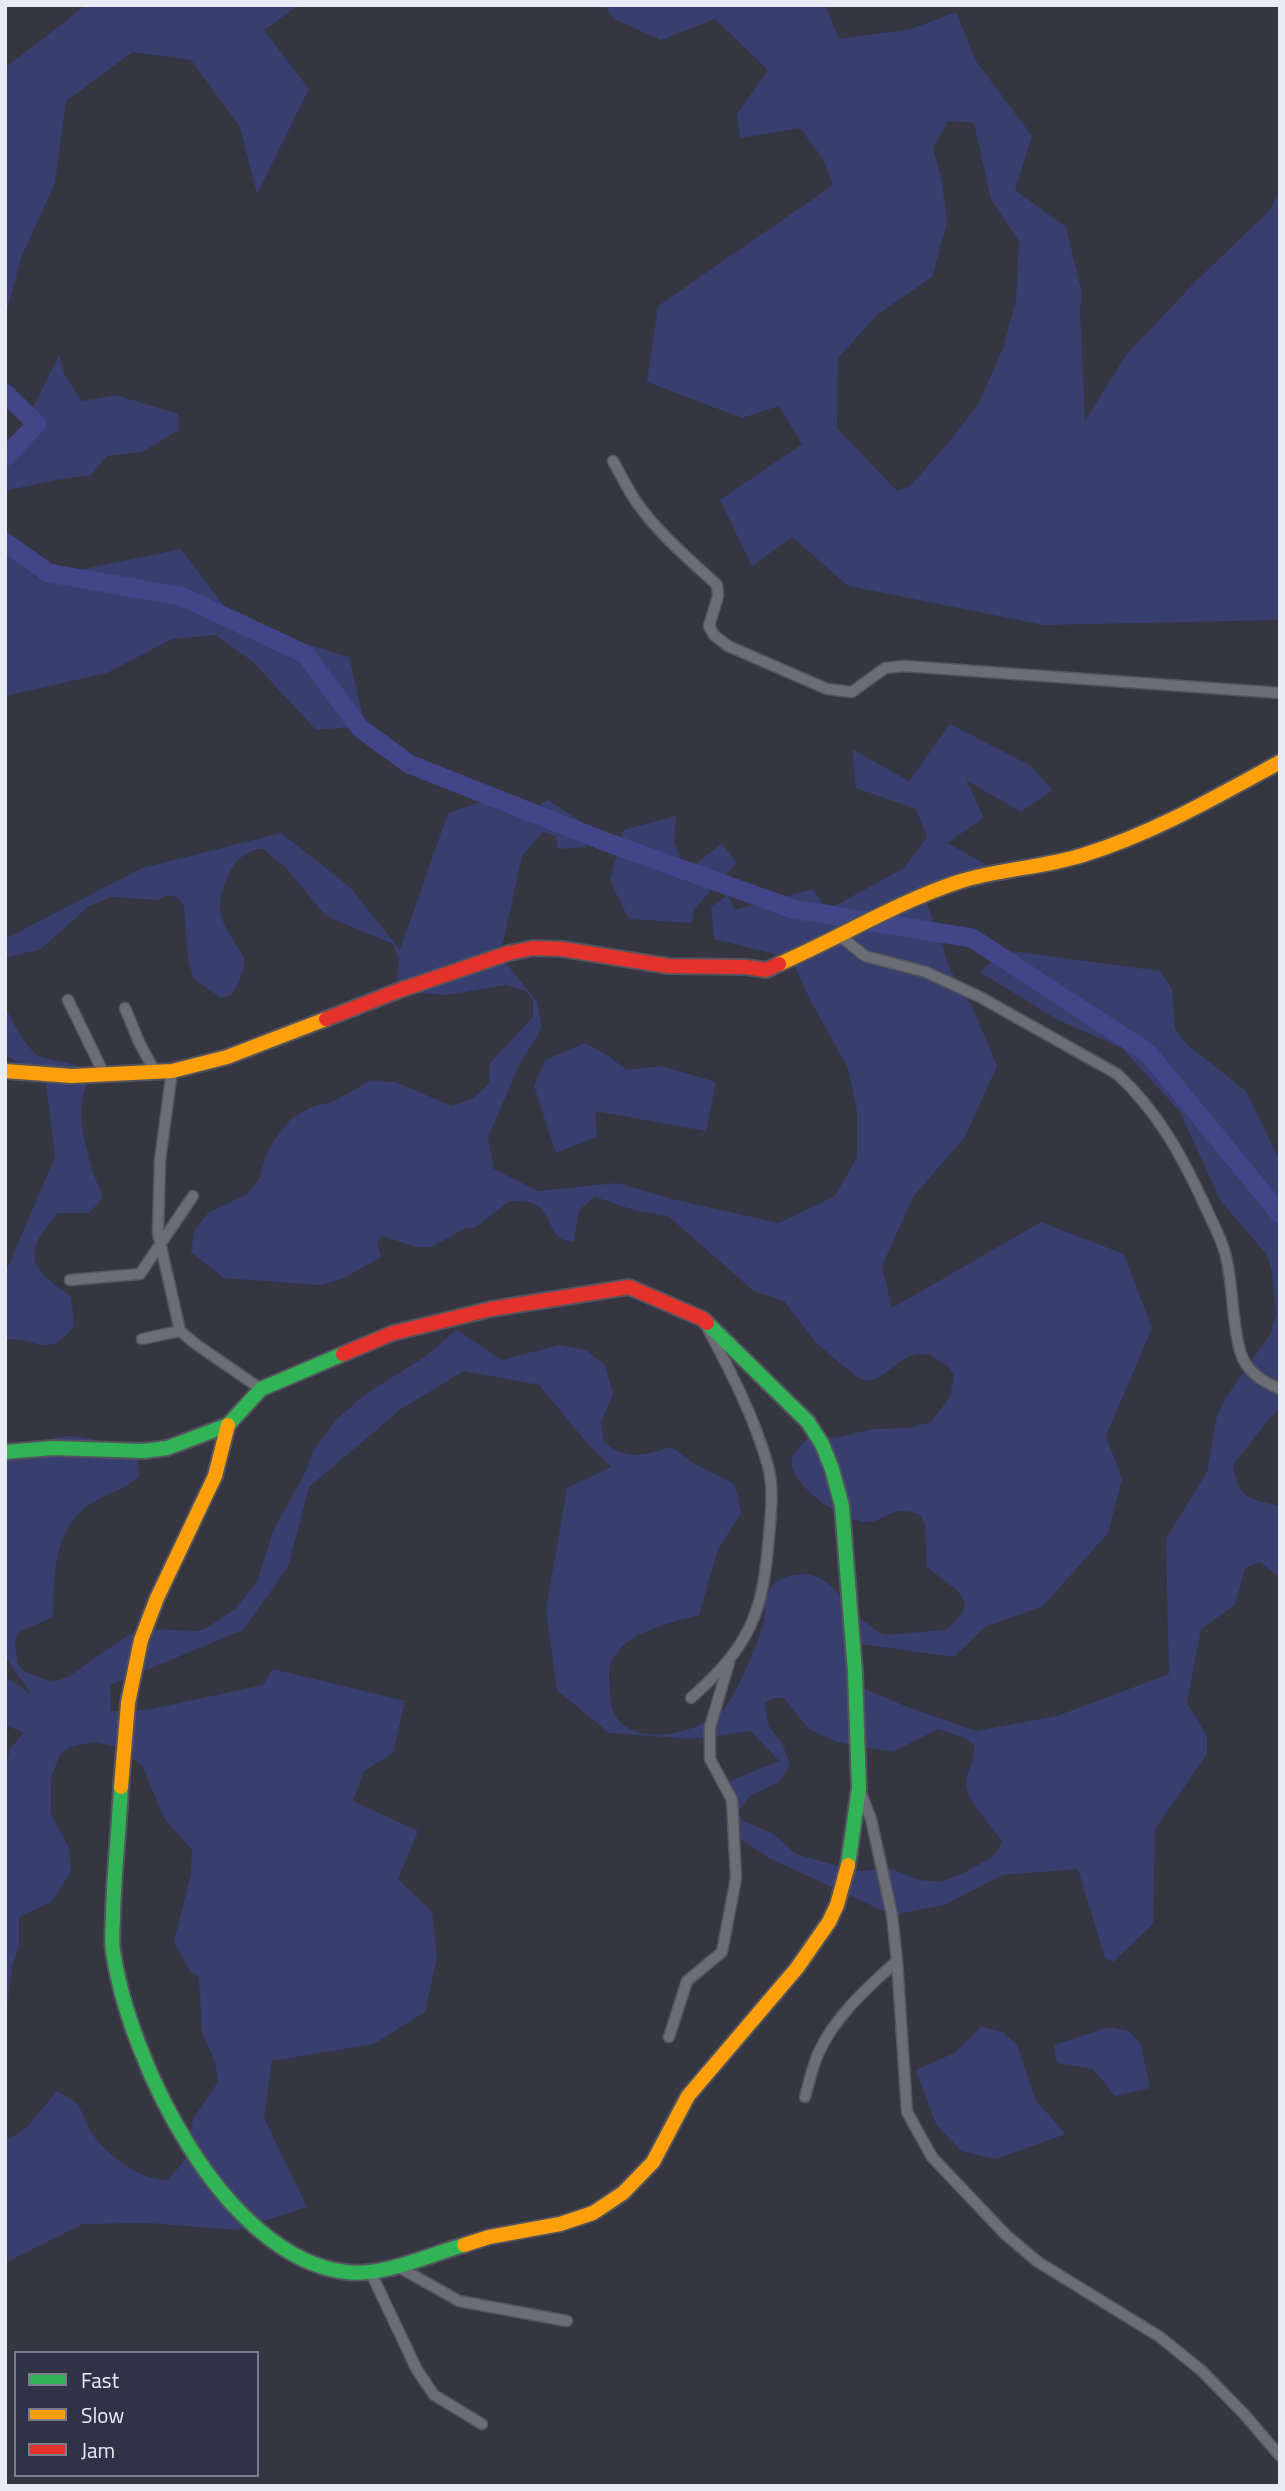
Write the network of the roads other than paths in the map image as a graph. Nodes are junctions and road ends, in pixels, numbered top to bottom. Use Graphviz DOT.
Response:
graph roads {
  1 [pos="613,461"];
  2 [pos="1280,693"];
  3 [pos="1280,762"];
  4 [pos="840,936"];
  5 [pos="68,1000"];
  6 [pos="125,1008"];
  7 [pos="5,1071"];
  8 [pos="172,1071"];
  9 [pos="155,1072"];
  10 [pos="105,1076"];
  11 [pos="193,1196"];
  12 [pos="159,1248"];
  13 [pos="70,1280"];
  14 [pos="703,1319"];
  15 [pos="180,1331"];
  16 [pos="142,1339"];
  17 [pos="261,1389"];
  18 [pos="1280,1389"];
  19 [pos="228,1425"];
  20 [pos="5,1452"];
  21 [pos="730,1659"];
  22 [pos="691,1698"];
  23 [pos="859,1788"];
  24 [pos="897,1961"];
  25 [pos="669,2037"];
  26 [pos="805,2097"];
  27 [pos="397,2266"];
  28 [pos="371,2273"];
  29 [pos="567,2321"];
  30 [pos="482,2424"];
  31 [pos="1280,2456"];
  1 -- 2 [label="street"];
  3 -- 4 [label="street"];
  4 -- 8 [label="street"];
  4 -- 18 [label="street"];
  5 -- 10 [label="street"];
  6 -- 9 [label="street"];
  7 -- 10 [label="street"];
  8 -- 9 [label="street"];
  8 -- 12 [label="street"];
  9 -- 10 [label="street"];
  11 -- 12 [label="street"];
  12 -- 13 [label="street"];
  12 -- 15 [label="street"];
  14 -- 17 [label="street"];
  14 -- 21 [label="street"];
  14 -- 23 [label="street"];
  15 -- 16 [label="street"];
  15 -- 17 [label="street"];
  17 -- 19 [label="street"];
  19 -- 20 [label="street"];
  19 -- 28 [label="street"];
  21 -- 22 [label="street"];
  21 -- 25 [label="street"];
  23 -- 24 [label="street"];
  23 -- 27 [label="street"];
  24 -- 26 [label="street"];
  24 -- 31 [label="street"];
  27 -- 28 [label="street"];
  27 -- 29 [label="street"];
  28 -- 30 [label="street"];
}
